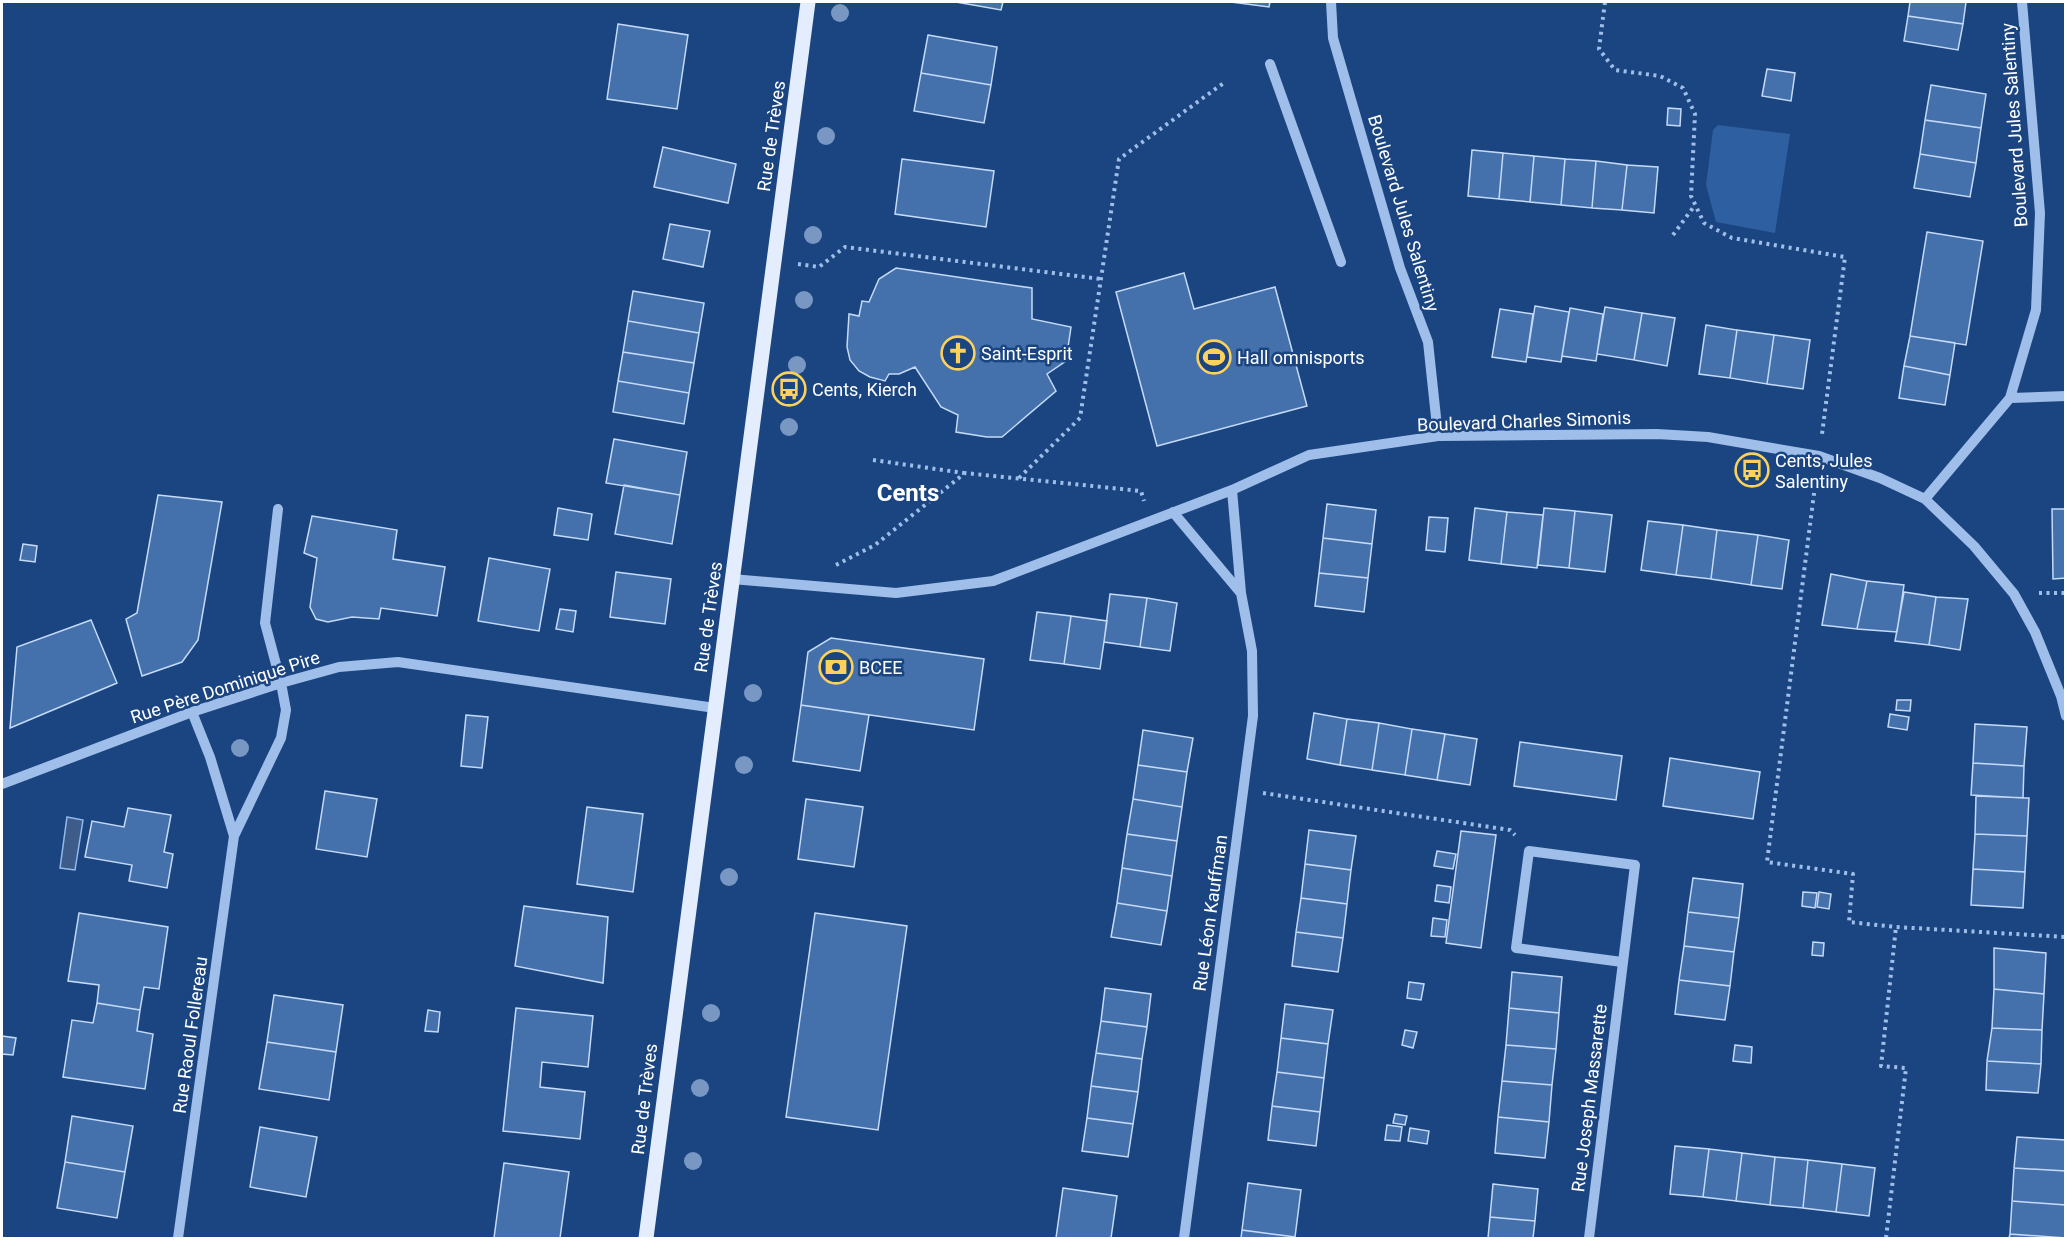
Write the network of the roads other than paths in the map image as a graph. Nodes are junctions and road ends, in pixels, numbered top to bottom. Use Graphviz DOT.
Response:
graph roads {
  1 [pos="808,2"];
  2 [pos="1331,2"];
  3 [pos="2022,2"];
  4 [pos="1270,64"];
  5 [pos="1341,262"];
  6 [pos="2066,396"];
  7 [pos="2010,398"];
  8 [pos="1438,436"];
  9 [pos="1232,490"];
  10 [pos="1925,499"];
  11 [pos="278,509"];
  12 [pos="1173,512"];
  13 [pos="732,579"];
  14 [pos="1241,593"];
  15 [pos="281,683"];
  16 [pos="715,708"];
  17 [pos="192,712"];
  18 [pos="2066,716"];
  19 [pos="2,784"];
  20 [pos="234,836"];
  21 [pos="1622,962"];
  22 [pos="178,1239"];
  23 [pos="646,1239"];
  24 [pos="1184,1239"];
  25 [pos="1589,1239"];
  1 -- 13 [label="main road, Rue de Trèves"];
  2 -- 8 [label="street, Boulevard Jules Salentiny"];
  3 -- 7 [label="street, Boulevard Jules Salentiny"];
  4 -- 5 [label="street"];
  6 -- 7 [label="street"];
  7 -- 10 [label="street, Boulevard Jules Salentiny"];
  8 -- 9 [label="street, Boulevard Charles Simonis"];
  8 -- 10 [label="street, Boulevard Charles Simonis"];
  9 -- 12 [label="street, Boulevard Charles Simonis"];
  9 -- 14 [label="street, Rue Léon Kauffman"];
  10 -- 18 [label="street, Boulevard Charles Simonis"];
  11 -- 15 [label="street, Rue Raoul Follereau"];
  12 -- 13 [label="street, Boulevard Charles Simonis"];
  12 -- 14 [label="street, Rue Léon Kauffman"];
  13 -- 16 [label="main road, Rue de Trèves"];
  14 -- 24 [label="street, Rue Léon Kauffman"];
  15 -- 16 [label="street, Rue Père Dominique Pire"];
  15 -- 17 [label="street, Rue Père Dominique Pire"];
  15 -- 20 [label="street, Rue Raoul Follereau"];
  16 -- 23 [label="main road, Rue de Trèves"];
  17 -- 19 [label="street, Rue Père Dominique Pire"];
  17 -- 20 [label="street, Rue Raoul Follereau"];
  20 -- 22 [label="street, Rue Raoul Follereau"];
  21 -- 21 [label="street, Rue Joseph Massarette"];
  21 -- 25 [label="street, Rue Joseph Massarette"];
}
